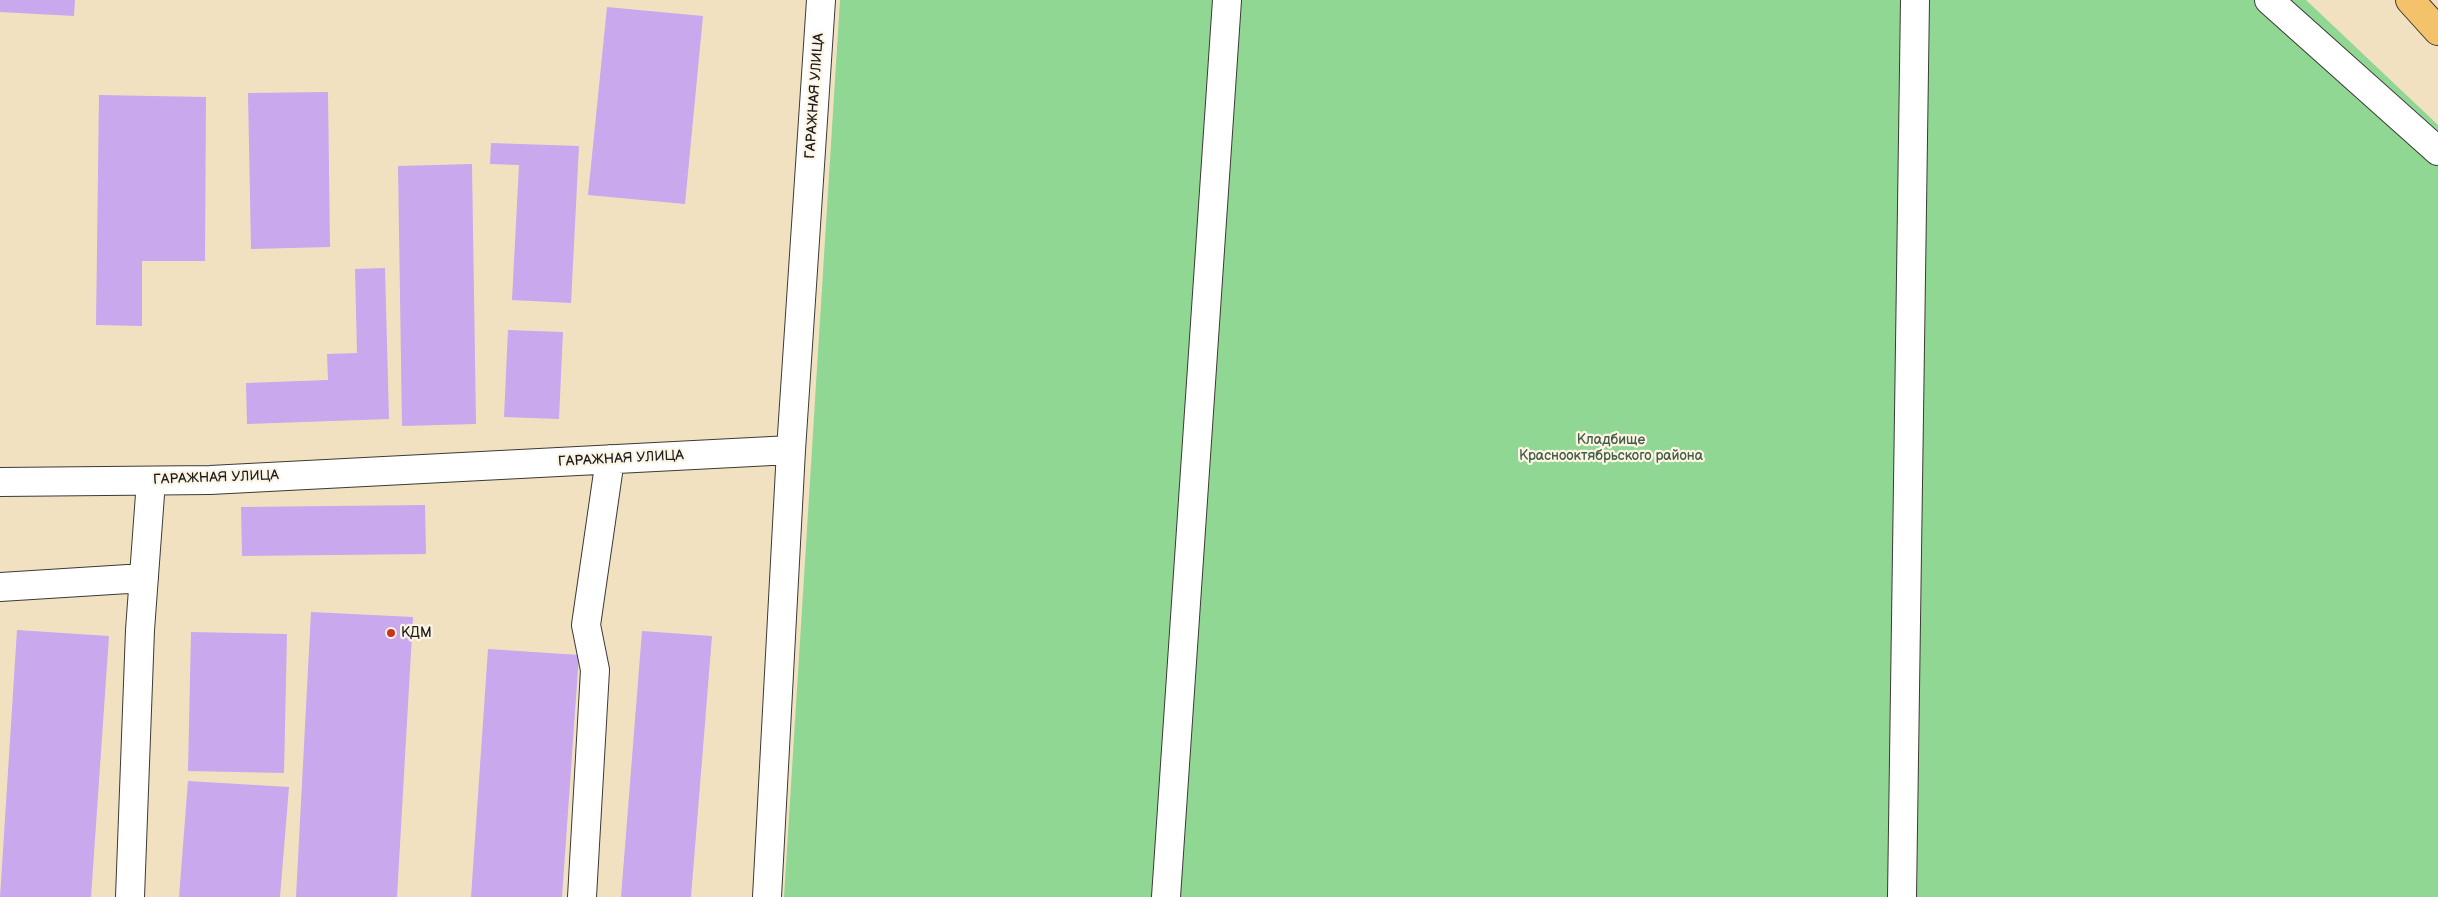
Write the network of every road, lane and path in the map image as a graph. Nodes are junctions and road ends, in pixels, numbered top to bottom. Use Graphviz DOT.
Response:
graph roads {
  1 [pos="821,0"];
  2 [pos="1227,0"];
  3 [pos="1915,0"];
  4 [pos="2269,0"];
  5 [pos="2410,0"];
  6 [pos="2438,31"];
  7 [pos="2438,151"];
  8 [pos="791,450"];
  9 [pos="610,459"];
  10 [pos="151,481"];
  11 [pos="0,482"];
  12 [pos="144,578"];
  13 [pos="0,587"];
  14 [pos="130,897"];
  15 [pos="582,897"];
  16 [pos="767,897"];
  17 [pos="1166,897"];
  18 [pos="1902,897"];
  1 -- 8 [label="street, ГАРАЖНАЯ УЛИЦА"];
  2 -- 17 [label="street"];
  3 -- 18 [label="street"];
  4 -- 7 [label="street"];
  5 -- 6 [label="highway"];
  8 -- 9 [label="street, ГАРАЖНАЯ УЛИЦА"];
  8 -- 16 [label="street"];
  9 -- 10 [label="street, ГАРАЖНАЯ УЛИЦА"];
  9 -- 15 [label="street"];
  10 -- 11 [label="street, ГАРАЖНАЯ УЛИЦА"];
  10 -- 12 [label="street"];
  12 -- 13 [label="street"];
  12 -- 14 [label="street"];
}
